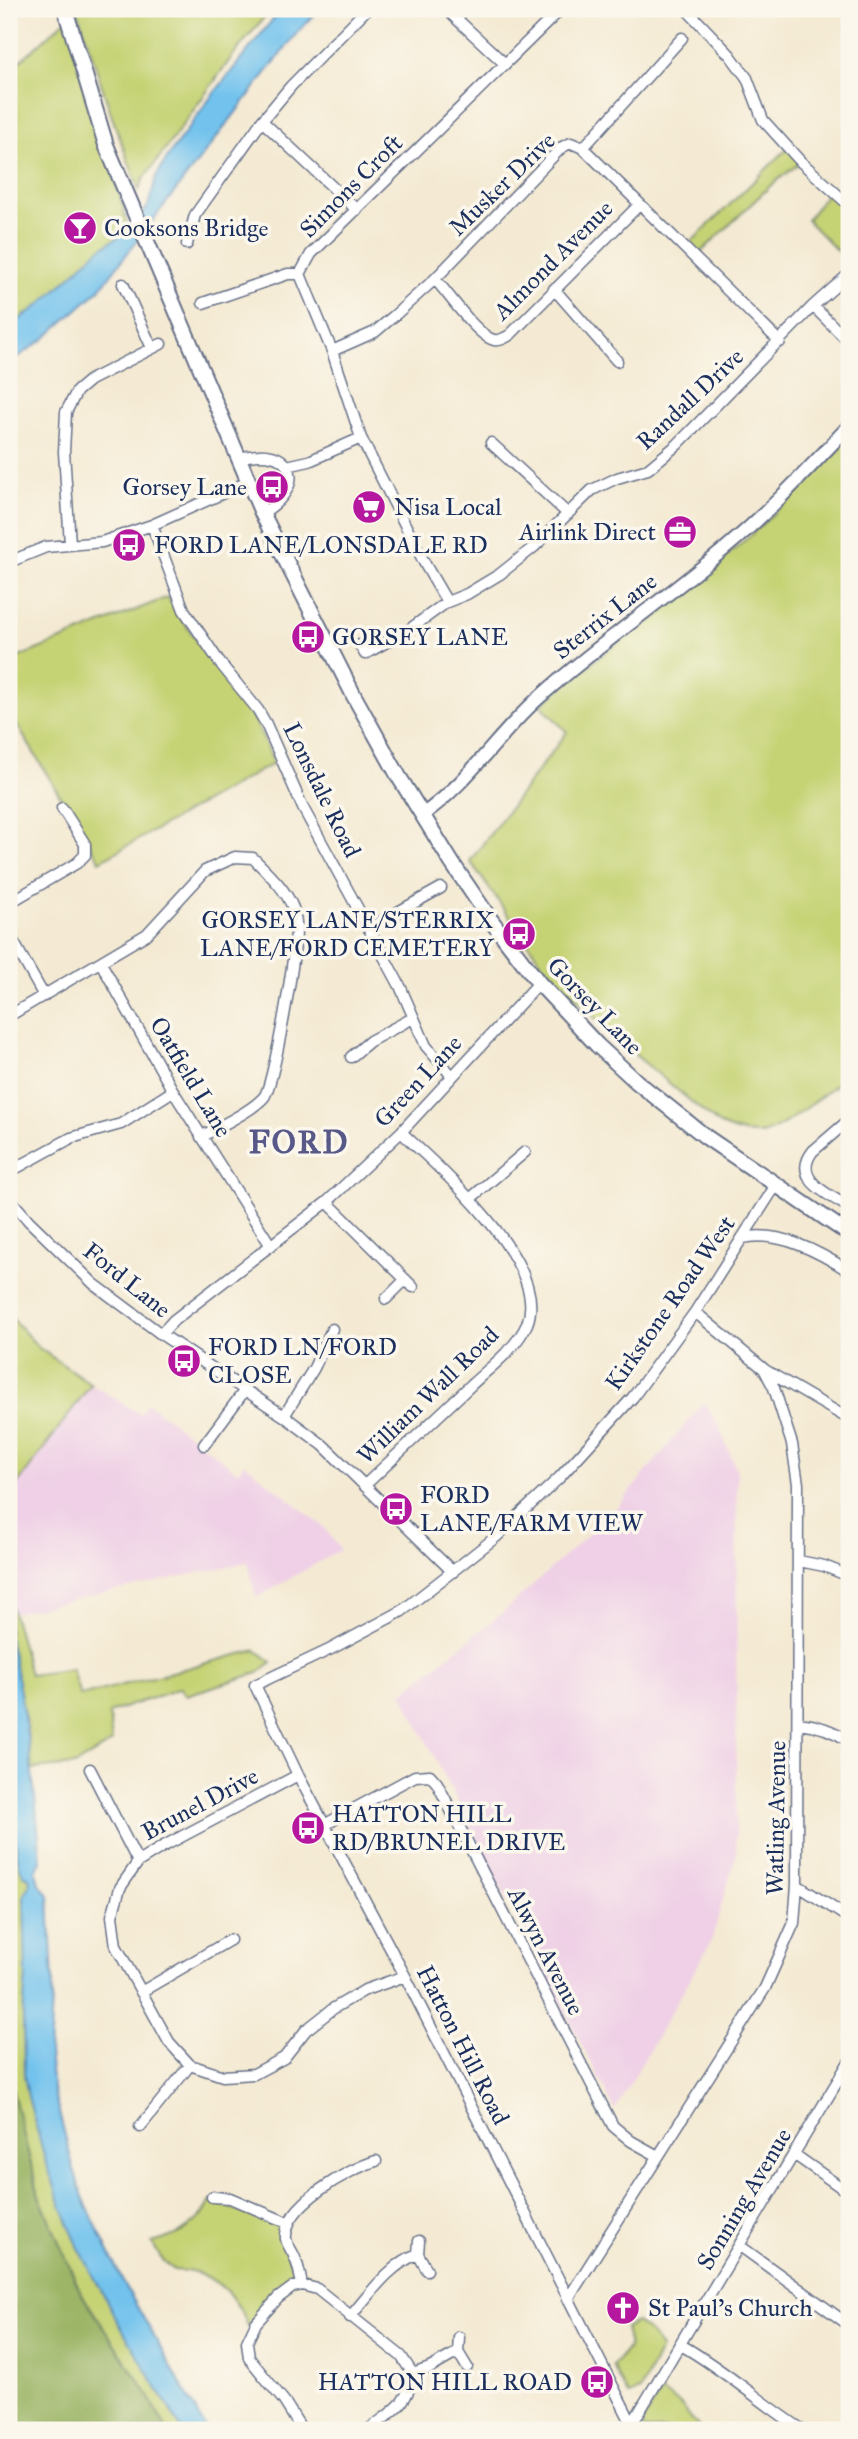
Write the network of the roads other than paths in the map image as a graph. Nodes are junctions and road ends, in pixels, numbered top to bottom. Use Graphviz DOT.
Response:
graph roads {
  1 [pos="65,9"];
  2 [pos="367,9"];
  3 [pos="446,9"];
  4 [pos="561,9"];
  5 [pos="692,11"];
  6 [pos="682,38"];
  7 [pos="506,64"];
  8 [pos="262,121"];
  9 [pos="583,148"];
  10 [pos="640,204"];
  11 [pos="849,205"];
  12 [pos="357,210"];
  13 [pos="187,244"];
  14 [pos="300,274"];
  15 [pos="849,274"];
  16 [pos="435,279"];
  17 [pos="123,284"];
  18 [pos="554,289"];
  19 [pos="203,303"];
  20 [pos="813,306"];
  21 [pos="780,342"];
  22 [pos="849,342"];
  23 [pos="332,351"];
  24 [pos="617,360"];
  25 [pos="849,426"];
  26 [pos="361,438"];
  27 [pos="491,443"];
  28 [pos="237,458"];
  29 [pos="287,466"];
  30 [pos="248,482"];
  31 [pos="262,513"];
  32 [pos="568,514"];
  33 [pos="152,525"];
  34 [pos="71,544"];
  35 [pos="9,562"];
  36 [pos="447,602"];
  37 [pos="365,654"];
  38 [pos="62,808"];
  39 [pos="422,815"];
  40 [pos="441,888"];
  41 [pos="9,903"];
  42 [pos="369,928"];
  43 [pos="9,934"];
  44 [pos="101,963"];
  45 [pos="539,983"];
  46 [pos="44,996"];
  47 [pos="9,1016"];
  48 [pos="413,1018"];
  49 [pos="351,1057"];
  50 [pos="452,1076"];
  51 [pos="173,1091"];
  52 [pos="849,1120"];
  53 [pos="401,1132"];
  54 [pos="201,1137"];
  55 [pos="524,1152"];
  56 [pos="9,1172"];
  57 [pos="776,1185"];
  58 [pos="9,1198"];
  59 [pos="471,1198"];
  60 [pos="327,1202"];
  61 [pos="849,1207"];
  62 [pos="849,1234"];
  63 [pos="743,1238"];
  64 [pos="271,1246"];
  65 [pos="849,1271"];
  66 [pos="386,1299"];
  67 [pos="695,1312"];
  68 [pos="332,1329"];
  69 [pos="161,1335"];
  70 [pos="764,1369"];
  71 [pos="245,1390"];
  72 [pos="284,1416"];
  73 [pos="849,1419"];
  74 [pos="204,1445"];
  75 [pos="365,1485"];
  76 [pos="799,1560"];
  77 [pos="453,1572"];
  78 [pos="849,1576"];
  79 [pos="255,1685"];
  80 [pos="798,1723"];
  81 [pos="849,1741"];
  82 [pos="90,1769"];
  83 [pos="298,1775"];
  84 [pos="326,1824"];
  85 [pos="138,1862"];
  86 [pos="797,1885"];
  87 [pos="849,1918"];
  88 [pos="230,1940"];
  89 [pos="405,1976"];
  90 [pos="141,1992"];
  91 [pos="849,2062"];
  92 [pos="190,2065"];
  93 [pos="140,2127"];
  94 [pos="795,2155"];
  95 [pos="658,2156"];
  96 [pos="376,2161"];
  97 [pos="849,2193"];
  98 [pos="212,2197"];
  99 [pos="288,2223"];
  100 [pos="419,2241"];
  101 [pos="740,2246"];
  102 [pos="418,2254"];
  103 [pos="427,2270"];
  104 [pos="302,2285"];
  105 [pos="568,2299"];
  106 [pos="350,2317"];
  107 [pos="849,2325"];
  108 [pos="459,2337"];
  109 [pos="681,2346"];
  110 [pos="458,2352"];
  111 [pos="467,2367"];
  112 [pos="413,2374"];
  113 [pos="634,2427"];
  114 [pos="302,2430"];
  115 [pos="368,2430"];
  116 [pos="803,2430"];
  1 -- 28 [label="main road, Gorsey Lane"];
  2 -- 8 [label="street"];
  3 -- 7 [label="street"];
  4 -- 7 [label="street, Simons Croft"];
  5 -- 11 [label="street"];
  6 -- 9 [label="street"];
  7 -- 12 [label="street, Simons Croft"];
  8 -- 12 [label="street"];
  8 -- 13 [label="street"];
  9 -- 10 [label="street, Musker Drive"];
  9 -- 16 [label="street, Musker Drive"];
  10 -- 18 [label="street, Almond Avenue"];
  10 -- 21 [label="street, Musker Drive"];
  12 -- 14 [label="street, Simons Croft"];
  14 -- 19 [label="street"];
  14 -- 23 [label="street, Simons Croft"];
  15 -- 20 [label="street, Randall Drive"];
  16 -- 18 [label="street, Almond Avenue"];
  16 -- 23 [label="street, Musker Drive"];
  17 -- 34 [label="street"];
  18 -- 24 [label="street"];
  20 -- 21 [label="street, Randall Drive"];
  20 -- 22 [label="street"];
  21 -- 32 [label="street, Randall Drive"];
  23 -- 26 [label="street, Simons Croft"];
  25 -- 39 [label="street, Sterrix Lane"];
  26 -- 29 [label="street"];
  26 -- 36 [label="street"];
  27 -- 32 [label="street"];
  28 -- 29 [label="street"];
  28 -- 30 [label="main road, Gorsey Lane"];
  29 -- 31 [label="street"];
  30 -- 31 [label="main road, Gorsey Lane"];
  30 -- 33 [label="street"];
  31 -- 39 [label="main road, Gorsey Lane"];
  32 -- 36 [label="street, Randall Drive"];
  33 -- 34 [label="street"];
  33 -- 42 [label="street, Lonsdale Road"];
  34 -- 35 [label="street"];
  36 -- 37 [label="street, Randall Drive"];
  38 -- 41 [label="street"];
  39 -- 45 [label="main road, Gorsey Lane"];
  40 -- 42 [label="street"];
  42 -- 48 [label="street, Lonsdale Road"];
  43 -- 46 [label="street"];
  44 -- 46 [label="street"];
  44 -- 51 [label="street, Oatfield Lane"];
  44 -- 54 [label="street"];
  45 -- 50 [label="street, Green Lane"];
  45 -- 57 [label="main road, Gorsey Lane"];
  46 -- 47 [label="street"];
  48 -- 49 [label="street"];
  48 -- 50 [label="street, Lonsdale Road"];
  50 -- 53 [label="street, Green Lane"];
  51 -- 54 [label="street, Oatfield Lane"];
  51 -- 56 [label="street"];
  52 -- 61 [label="street"];
  53 -- 59 [label="street, William Wall Road"];
  53 -- 60 [label="street, Green Lane"];
  54 -- 64 [label="street, Oatfield Lane"];
  55 -- 59 [label="street"];
  57 -- 62 [label="main road, Gorsey Lane"];
  57 -- 63 [label="street, Kirkstone Road West"];
  58 -- 69 [label="street, Ford Lane"];
  59 -- 75 [label="street, William Wall Road"];
  60 -- 64 [label="street, Green Lane"];
  60 -- 66 [label="street"];
  63 -- 65 [label="street"];
  63 -- 67 [label="street, Kirkstone Road West"];
  64 -- 69 [label="street, Green Lane"];
  67 -- 70 [label="street, Watling Avenue"];
  67 -- 77 [label="street, Kirkstone Road West"];
  68 -- 72 [label="street"];
  69 -- 71 [label="street, Ford Lane"];
  70 -- 73 [label="street"];
  70 -- 76 [label="street, Watling Avenue"];
  71 -- 72 [label="street, Ford Lane"];
  71 -- 74 [label="street"];
  72 -- 75 [label="street, Ford Lane"];
  75 -- 77 [label="street, Ford Lane"];
  76 -- 78 [label="street"];
  76 -- 80 [label="street, Watling Avenue"];
  77 -- 79 [label="street, Kirkstone Road West"];
  79 -- 83 [label="street, Hatton Hill Road"];
  80 -- 81 [label="street"];
  80 -- 86 [label="street, Watling Avenue"];
  82 -- 85 [label="street"];
  83 -- 84 [label="street, Hatton Hill Road"];
  83 -- 85 [label="street, Brunel Drive"];
  84 -- 89 [label="street, Hatton Hill Road"];
  84 -- 95 [label="street, Alwyn Avenue"];
  85 -- 90 [label="street, Brunel Drive"];
  86 -- 87 [label="street"];
  86 -- 95 [label="street, Watling Avenue"];
  88 -- 90 [label="street"];
  89 -- 92 [label="street"];
  89 -- 105 [label="street, Hatton Hill Road"];
  90 -- 92 [label="street, Brunel Drive"];
  91 -- 94 [label="street, Sonning Avenue"];
  92 -- 93 [label="street"];
  94 -- 97 [label="street"];
  94 -- 101 [label="street, Sonning Avenue"];
  95 -- 105 [label="street, Watling Avenue"];
  96 -- 99 [label="street"];
  98 -- 99 [label="street"];
  99 -- 104 [label="street"];
  100 -- 102 [label="street"];
  101 -- 107 [label="street"];
  101 -- 109 [label="street, Sonning Avenue"];
  102 -- 103 [label="street"];
  102 -- 106 [label="street"];
  104 -- 106 [label="street"];
  104 -- 114 [label="street"];
  105 -- 113 [label="street, Hatton Hill Road"];
  106 -- 112 [label="street"];
  108 -- 110 [label="street"];
  109 -- 113 [label="street, Sonning Avenue"];
  109 -- 116 [label="street"];
  110 -- 111 [label="street"];
  110 -- 112 [label="street"];
  112 -- 115 [label="street"];
}
